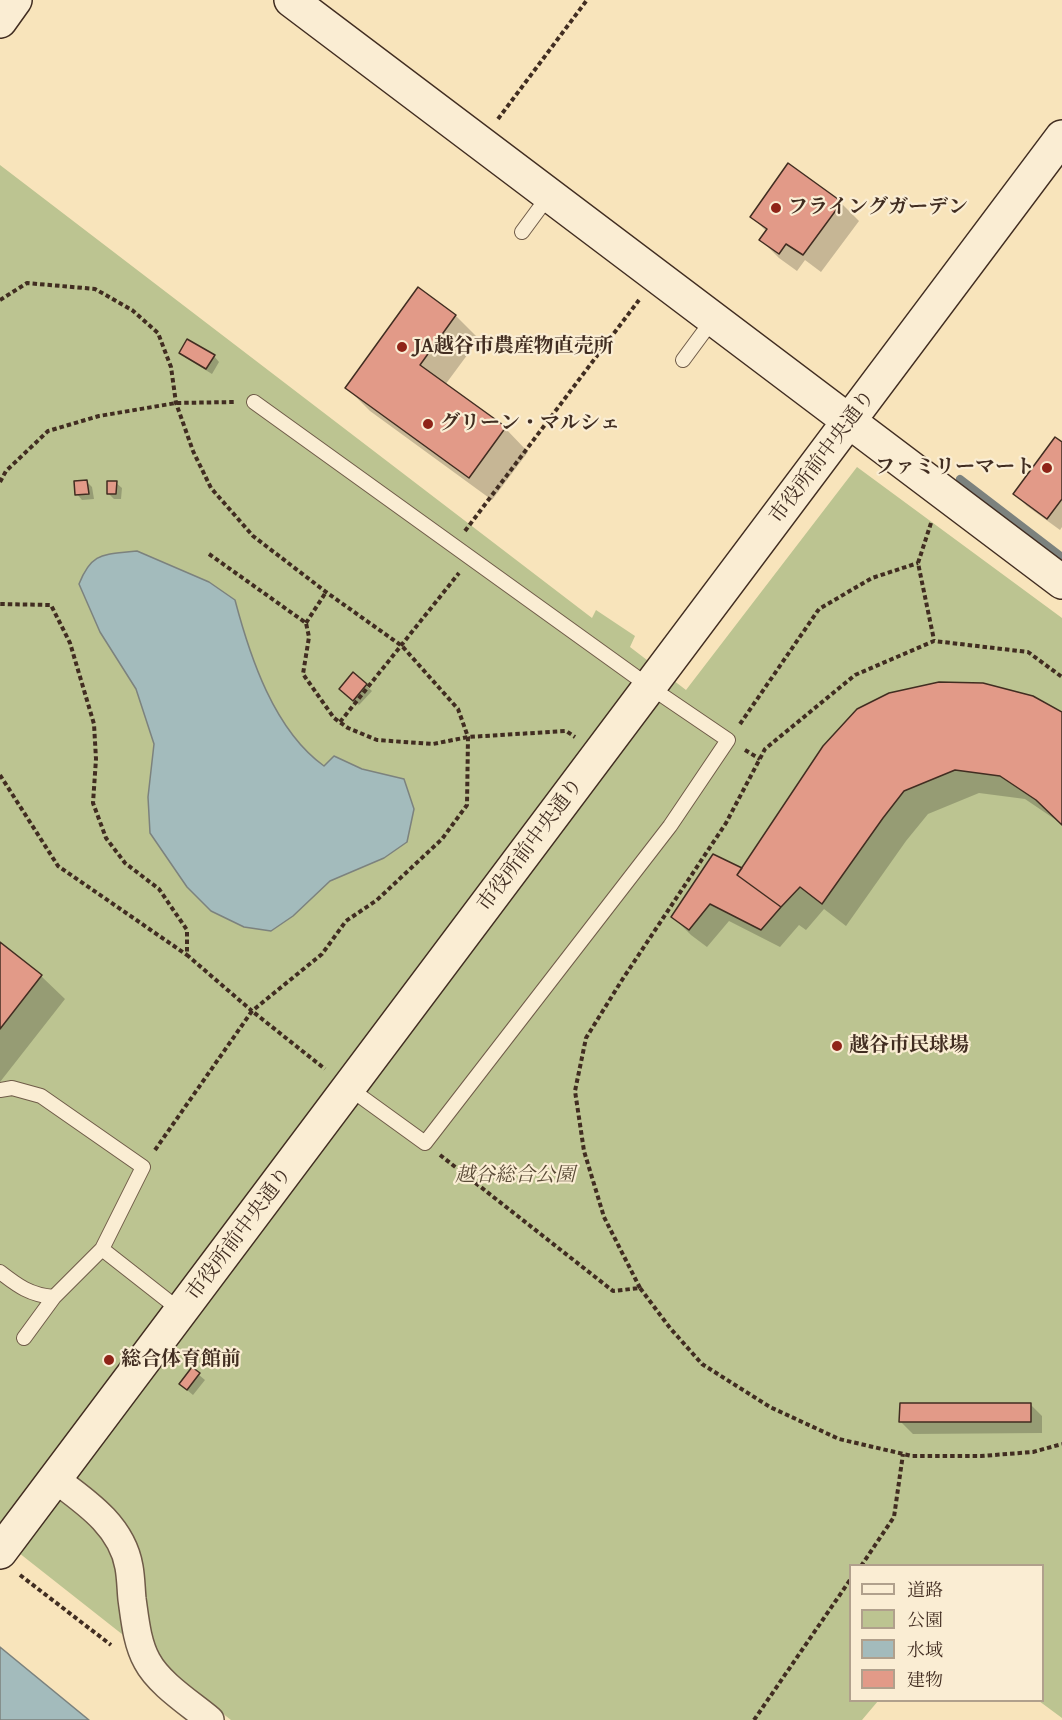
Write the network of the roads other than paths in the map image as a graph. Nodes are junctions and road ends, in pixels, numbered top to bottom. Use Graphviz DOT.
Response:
graph roads {
  1 [pos="15,0"];
  2 [pos="291,0"];
  3 [pos="0,21"];
  4 [pos="1062,137"];
  5 [pos="550,194"];
  6 [pos="522,231"];
  7 [pos="714,318"];
  8 [pos="683,360"];
  9 [pos="254,402"];
  10 [pos="850,421"];
  11 [pos="1062,582"];
  12 [pos="650,687"];
  13 [pos="349,1088"];
  14 [pos="0,1090"];
  15 [pos="102,1249"];
  16 [pos="0,1272"];
  17 [pos="54,1297"];
  18 [pos="182,1311"];
  19 [pos="24,1338"];
  20 [pos="55,1479"];
  21 [pos="9,1555"];
  22 [pos="210,1720"];
  1 -- 3 [label="street"];
  2 -- 5 [label="street"];
  4 -- 10 [label="street, 市役所前中央通り"];
  5 -- 6 [label="lane"];
  5 -- 7 [label="street"];
  7 -- 8 [label="lane"];
  7 -- 10 [label="street"];
  9 -- 12 [label="lane"];
  10 -- 11 [label="street"];
  10 -- 12 [label="street, 市役所前中央通り"];
  12 -- 13 [label="street, 市役所前中央通り"];
  12 -- 13 [label="lane"];
  13 -- 18 [label="street, 市役所前中央通り"];
  14 -- 15 [label="lane"];
  15 -- 17 [label="lane"];
  15 -- 18 [label="lane"];
  16 -- 17 [label="lane"];
  17 -- 19 [label="lane"];
  18 -- 20 [label="street, 市役所前中央通り"];
  20 -- 21 [label="street, 市役所前中央通り"];
  20 -- 22 [label="street"];
}
